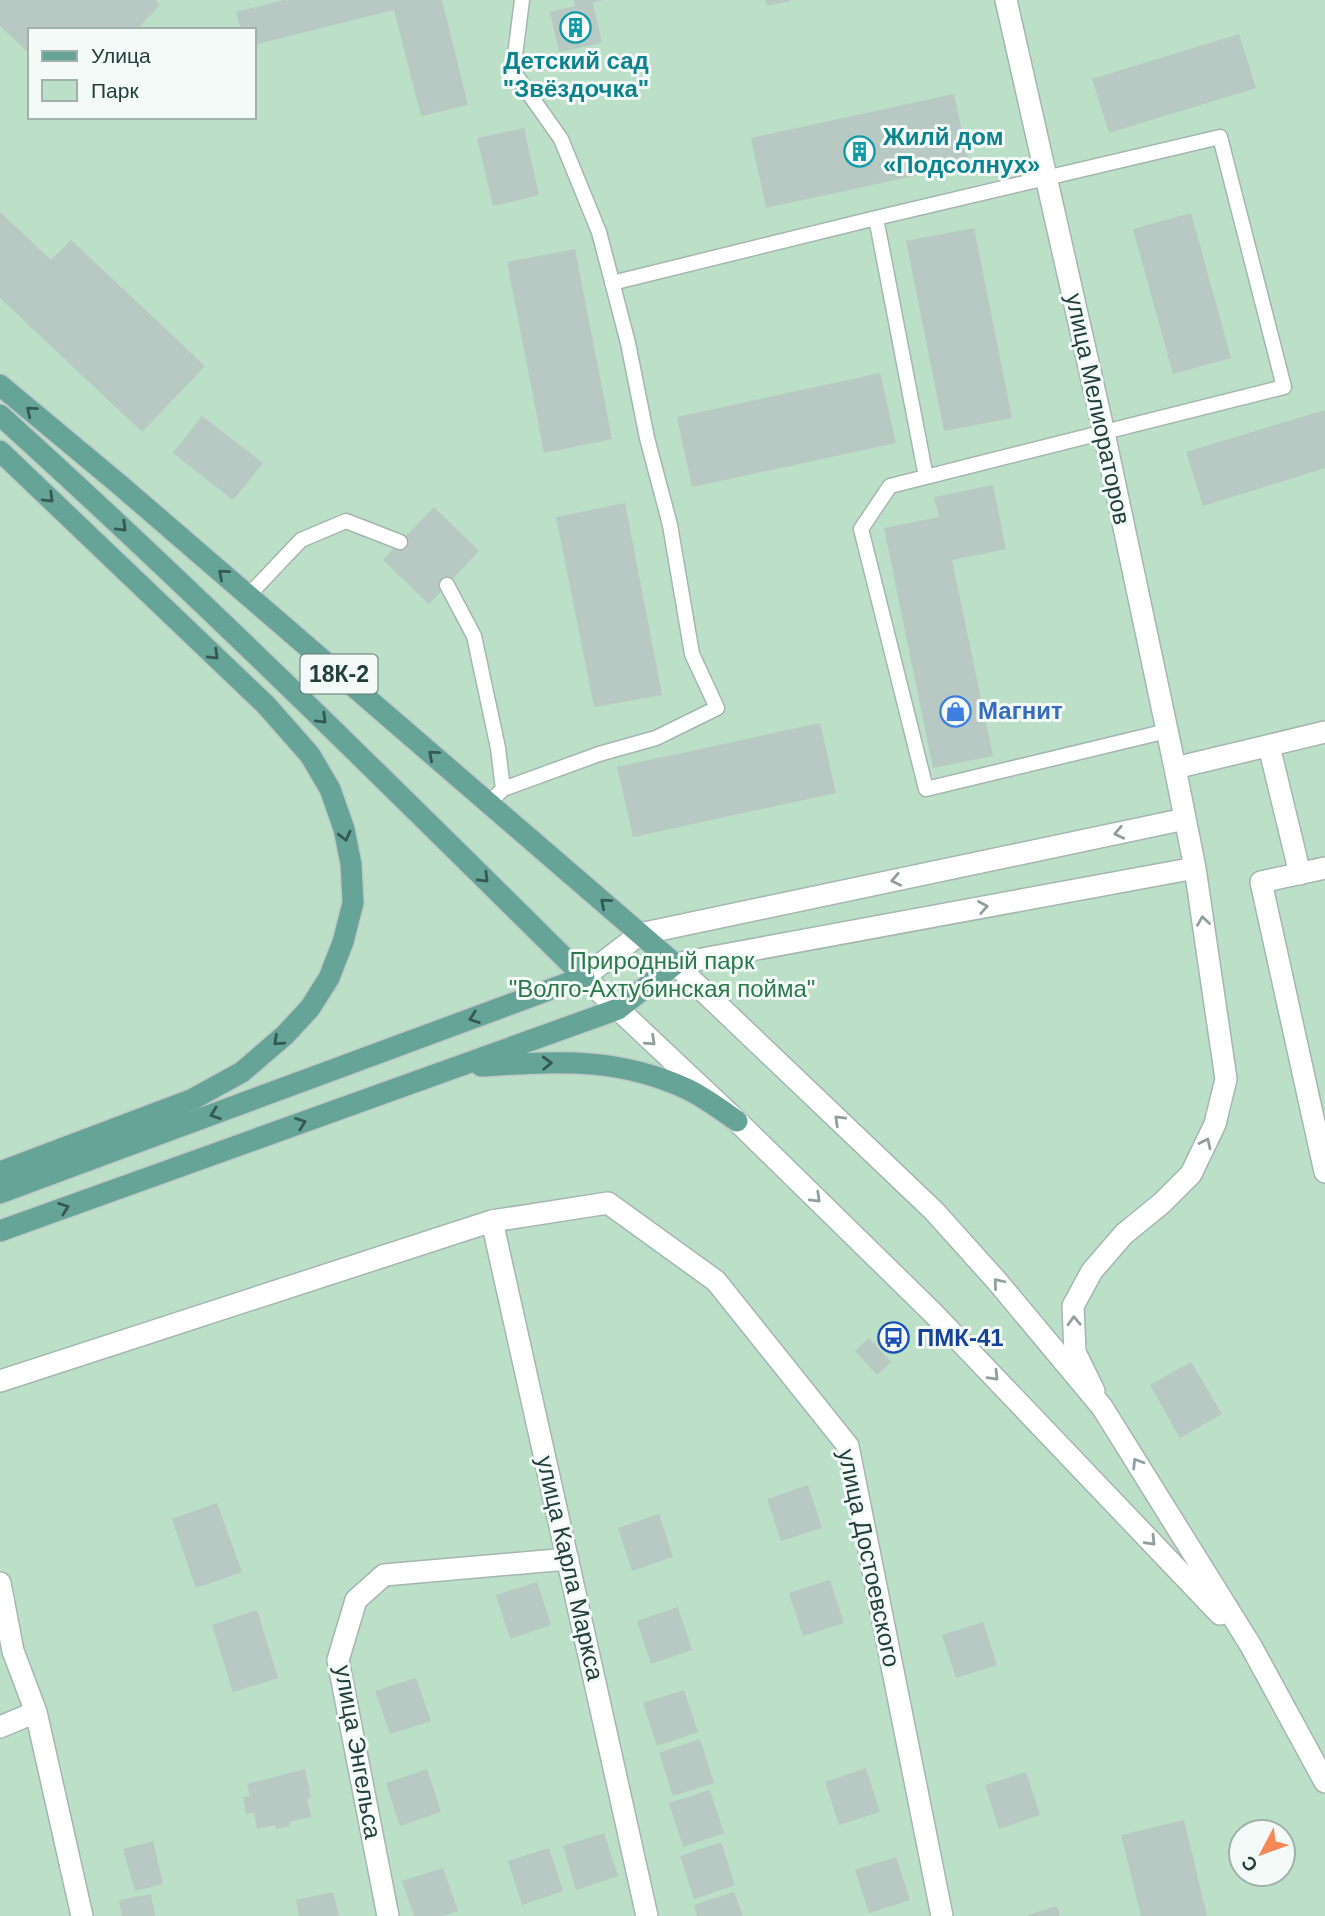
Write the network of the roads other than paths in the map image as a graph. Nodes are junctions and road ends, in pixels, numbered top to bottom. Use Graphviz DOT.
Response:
graph roads {
  1 [pos="522,0"];
  2 [pos="1006,0"];
  3 [pos="1046,176"];
  4 [pos="876,218"];
  5 [pos="612,283"];
  6 [pos="0,386"];
  7 [pos="0,415"];
  8 [pos="1104,433"];
  9 [pos="0,451"];
  10 [pos="926,477"];
  11 [pos="400,542"];
  12 [pos="447,585"];
  13 [pos="248,596"];
  14 [pos="1167,731"];
  15 [pos="1325,732"];
  16 [pos="1269,746"];
  17 [pos="1175,768"];
  18 [pos="496,796"];
  19 [pos="1185,819"];
  20 [pos="1195,868"];
  21 [pos="1325,869"];
  22 [pos="1300,874"];
  23 [pos="640,934"];
  24 [pos="675,964"];
  25 [pos="584,977"];
  26 [pos="618,1009"];
  27 [pos="454,1068"];
  28 [pos="737,1121"];
  29 [pos="0,1172"];
  30 [pos="1325,1172"];
  31 [pos="0,1193"];
  32 [pos="492,1221"];
  33 [pos="0,1231"];
  34 [pos="0,1381"];
  35 [pos="1102,1407"];
  36 [pos="568,1559"];
  37 [pos="0,1583"];
  38 [pos="1251,1646"];
  39 [pos="36,1712"];
  40 [pos="0,1727"];
  41 [pos="1325,1782"];
  42 [pos="82,1916"];
  43 [pos="388,1916"];
  44 [pos="648,1916"];
  45 [pos="942,1916"];
  1 -- 5 [label="lane"];
  2 -- 3 [label="street, улица Мелиораторов"];
  3 -- 4 [label="lane"];
  3 -- 8 [label="street, улица Мелиораторов"];
  3 -- 8 [label="lane"];
  4 -- 5 [label="lane"];
  4 -- 10 [label="lane"];
  5 -- 18 [label="lane"];
  13 -- 6 [label="main road, 18К-2, one-way"];
  7 -- 25 [label="main road, 18К-2, one-way"];
  8 -- 10 [label="lane"];
  8 -- 14 [label="street, улица Мелиораторов"];
  9 -- 29 [label="main road, one-way"];
  10 -- 14 [label="lane"];
  11 -- 13 [label="lane"];
  12 -- 18 [label="lane"];
  18 -- 13 [label="main road, 18К-2, one-way"];
  14 -- 17 [label="street, улица Мелиораторов"];
  15 -- 16 [label="street"];
  16 -- 17 [label="street"];
  16 -- 22 [label="street"];
  17 -- 19 [label="street, улица Мелиораторов"];
  23 -- 18 [label="main road, 18К-2, one-way"];
  19 -- 20 [label="street, улица Мелиораторов"];
  19 -- 23 [label="street, one-way"];
  24 -- 20 [label="street, one-way"];
  35 -- 20 [label="street, улица Мелиораторов, one-way"];
  21 -- 22 [label="street"];
  22 -- 30 [label="street"];
  23 -- 24 [label="main road, 18К-2"];
  23 -- 25 [label="street"];
  24 -- 26 [label="main road"];
  35 -- 24 [label="street, one-way"];
  25 -- 26 [label="street"];
  25 -- 31 [label="main road, one-way"];
  26 -- 27 [label="main road"];
  26 -- 28 [label="street, one-way"];
  27 -- 28 [label="main road, one-way"];
  33 -- 27 [label="main road, one-way"];
  28 -- 38 [label="street, one-way"];
  32 -- 34 [label="street, улица Достоевского"];
  32 -- 36 [label="street, улица Карла Маркса"];
  32 -- 45 [label="street, улица Достоевского"];
  38 -- 35 [label="street, one-way"];
  36 -- 43 [label="street, улица Энгельса"];
  36 -- 44 [label="street, улица Карла Маркса"];
  37 -- 39 [label="street"];
  38 -- 41 [label="street"];
  39 -- 40 [label="street"];
  39 -- 42 [label="street"];
}
